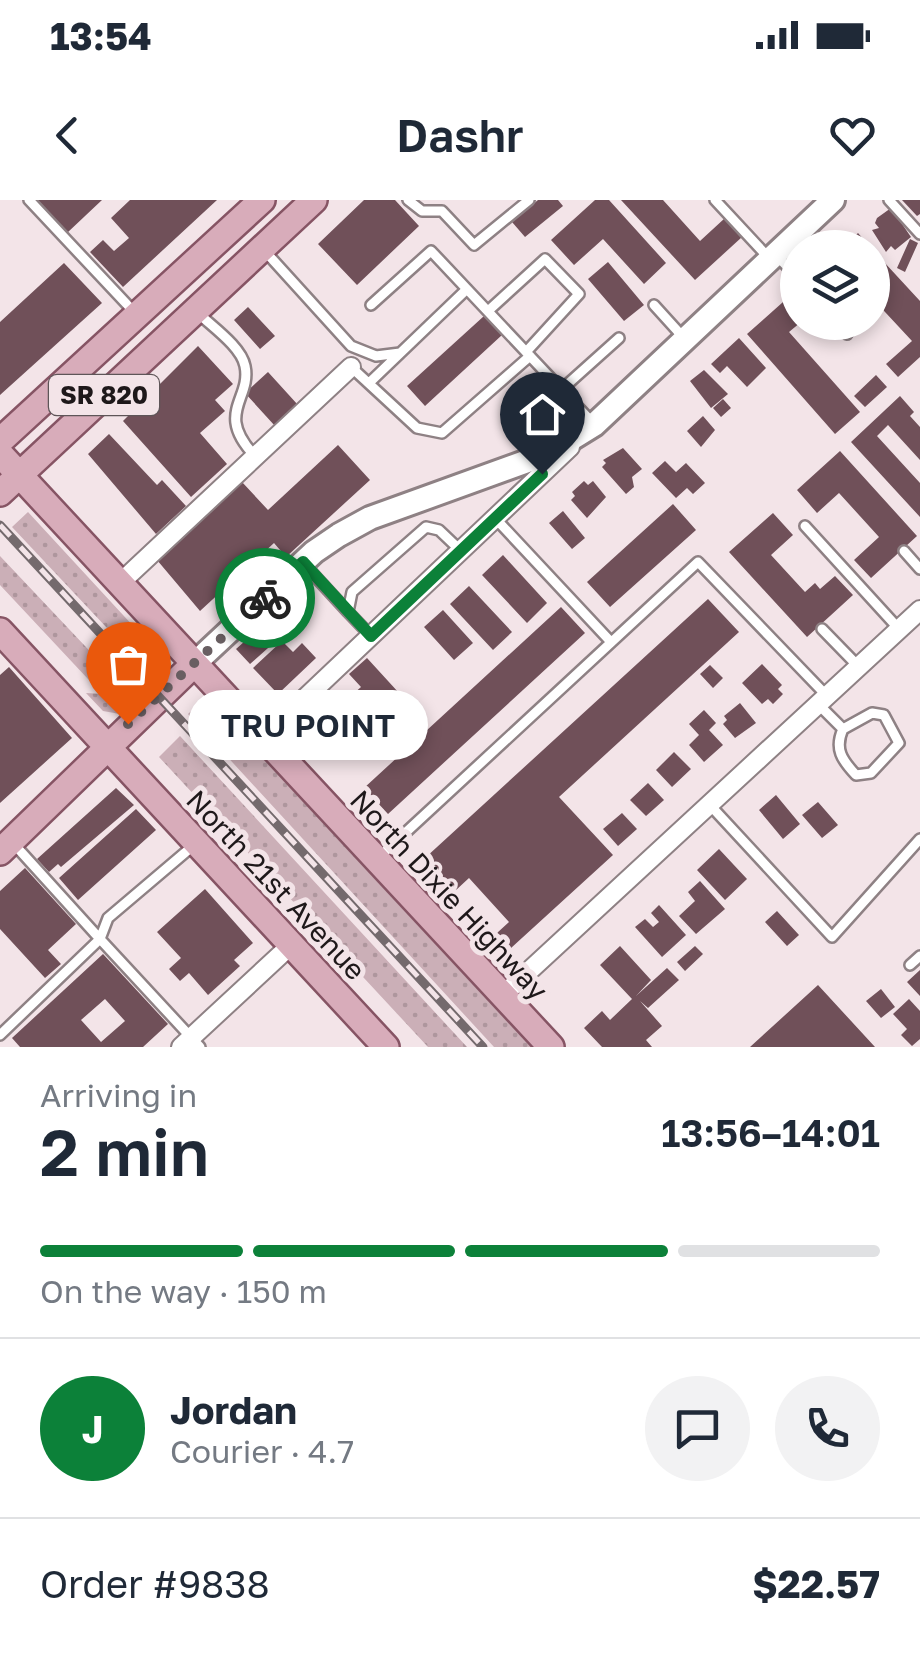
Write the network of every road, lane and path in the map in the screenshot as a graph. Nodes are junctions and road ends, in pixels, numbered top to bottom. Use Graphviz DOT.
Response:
graph roads {
  1 [pos="30,200"];
  2 [pos="262,200"];
  3 [pos="314,200"];
  4 [pos="408,200"];
  5 [pos="529,200"];
  6 [pos="714,200"];
  7 [pos="832,200"];
  8 [pos="889,200"];
  9 [pos="920,234"];
  10 [pos="262,248"];
  11 [pos="773,256"];
  12 [pos="780,262"];
  13 [pos="467,289"];
  14 [pos="372,306"];
  15 [pos="654,306"];
  16 [pos="195,310"];
  17 [pos="488,311"];
  18 [pos="132,321"];
  19 [pos="619,338"];
  20 [pos="684,339"];
  21 [pos="162,341"];
  22 [pos="400,354"];
  23 [pos="528,354"];
  24 [pos="352,366"];
  25 [pos="369,383"];
  26 [pos="562,390"];
  27 [pos="594,424"];
  28 [pos="0,452"];
  29 [pos="255,456"];
  30 [pos="20,476"];
  31 [pos="0,494"];
  32 [pos="496,518"];
  33 [pos="805,526"];
  34 [pos="460,550"];
  35 [pos="904,552"];
  36 [pos="303,562"];
  37 [pos="920,569"];
  38 [pos="119,584"];
  39 [pos="920,610"];
  40 [pos="348,612"];
  41 [pos="822,628"];
  42 [pos="899,629"];
  43 [pos="0,631"];
  44 [pos="371,636"];
  45 [pos="611,642"];
  46 [pos="193,665"];
  47 [pos="859,667"];
  48 [pos="823,700"];
  49 [pos="843,729"];
  50 [pos="262,739"];
  51 [pos="108,748"];
  52 [pos="709,804"];
  53 [pos="920,839"];
  54 [pos="196,843"];
  55 [pos="6,846"];
  56 [pos="376,860"];
  57 [pos="100,940"];
  58 [pos="291,945"];
  59 [pos="920,956"];
  60 [pos="910,965"];
  61 [pos="502,996"];
  62 [pos="0,1035"];
  63 [pos="190,1044"];
  64 [pos="386,1047"];
  65 [pos="551,1047"];
  1 -- 18 [label="lane"];
  2 -- 18 [label="main road, SR 820"];
  3 -- 10 [label="main road, SR 820"];
  4 -- 5 [label="lane"];
  6 -- 11 [label="lane"];
  7 -- 11 [label="main road"];
  8 -- 9 [label="lane"];
  10 -- 16 [label="main road, SR 820"];
  10 -- 22 [label="lane"];
  11 -- 12 [label="lane"];
  11 -- 20 [label="main road"];
  13 -- 14 [label="lane"];
  13 -- 17 [label="lane"];
  13 -- 22 [label="lane"];
  15 -- 20 [label="lane"];
  16 -- 21 [label="main road, SR 820"];
  16 -- 29 [label="lane"];
  17 -- 23 [label="lane"];
  17 -- 23 [label="lane"];
  18 -- 21 [label="main road"];
  18 -- 28 [label="main road, SR 820"];
  19 -- 26 [label="lane"];
  20 -- 27 [label="main road"];
  21 -- 30 [label="main road, SR 820"];
  22 -- 25 [label="lane"];
  23 -- 25 [label="lane"];
  23 -- 26 [label="lane"];
  24 -- 25 [label="lane"];
  24 -- 29 [label="street"];
  26 -- 27 [label="lane"];
  27 -- 32 [label="street"];
  27 -- 36 [label="main road"];
  28 -- 30 [label="main road, North Dixie Highway"];
  29 -- 38 [label="street"];
  30 -- 31 [label="main road, SR 820"];
  30 -- 38 [label="main road, North Dixie Highway"];
  32 -- 34 [label="street"];
  32 -- 45 [label="lane"];
  33 -- 42 [label="lane"];
  34 -- 40 [label="lane"];
  34 -- 44 [label="street"];
  35 -- 37 [label="lane"];
  36 -- 40 [label="lane"];
  36 -- 46 [label="main road"];
  38 -- 46 [label="main road, North Dixie Highway"];
  39 -- 42 [label="street"];
  40 -- 44 [label="lane"];
  41 -- 47 [label="lane"];
  42 -- 47 [label="street"];
  43 -- 51 [label="main road, North 21st Avenue"];
  44 -- 50 [label="street"];
  45 -- 48 [label="lane"];
  45 -- 56 [label="lane"];
  46 -- 50 [label="main road, North Dixie Highway"];
  46 -- 51 [label="main road"];
  47 -- 48 [label="street"];
  48 -- 49 [label="lane"];
  48 -- 52 [label="street"];
  49 -- 49 [label="lane"];
  50 -- 56 [label="main road, North Dixie Highway"];
  51 -- 54 [label="main road, North 21st Avenue"];
  51 -- 55 [label="main road"];
  52 -- 53 [label="lane"];
  52 -- 61 [label="street"];
  54 -- 57 [label="lane"];
  54 -- 58 [label="main road, North 21st Avenue"];
  55 -- 57 [label="lane"];
  56 -- 61 [label="main road, North Dixie Highway"];
  57 -- 62 [label="lane"];
  57 -- 63 [label="lane"];
  58 -- 63 [label="street"];
  58 -- 64 [label="main road, North 21st Avenue"];
  59 -- 60 [label="lane"];
  61 -- 65 [label="main road, North Dixie Highway"];
}
